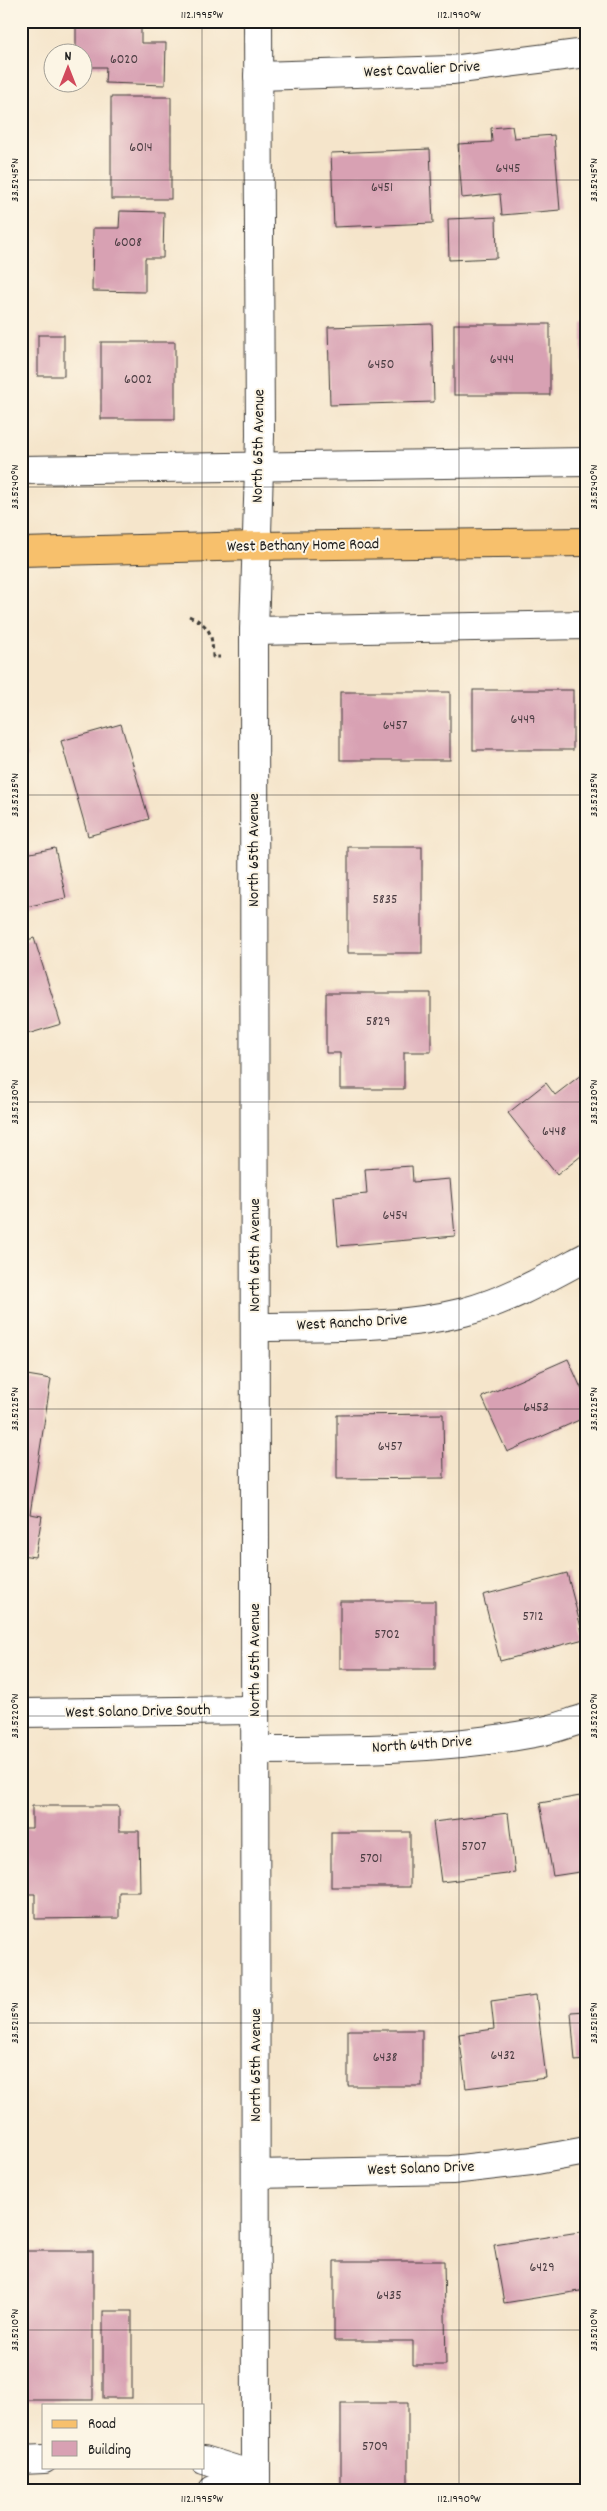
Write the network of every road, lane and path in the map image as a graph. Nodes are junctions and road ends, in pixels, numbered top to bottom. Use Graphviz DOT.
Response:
graph roads {
  1 [pos="258,21"];
  2 [pos="586,53"];
  3 [pos="258,76"];
  4 [pos="586,462"];
  5 [pos="259,467"];
  6 [pos="21,470"];
  7 [pos="586,542"];
  8 [pos="256,546"];
  9 [pos="21,552"];
  10 [pos="586,625"];
  11 [pos="254,631"];
  12 [pos="586,1257"];
  13 [pos="255,1326"];
  14 [pos="255,1710"];
  15 [pos="21,1713"];
  16 [pos="586,1718"];
  17 [pos="255,1750"];
  18 [pos="586,2151"];
  19 [pos="256,2174"];
  20 [pos="42,2459"];
  21 [pos="21,2460"];
  22 [pos="205,2460"];
  23 [pos="256,2483"];
  24 [pos="213,2490"];
  1 -- 3 [label="street, North 65th Avenue"];
  2 -- 3 [label="street, West Cavalier Drive"];
  3 -- 5 [label="street, North 65th Avenue"];
  4 -- 5 [label="street"];
  5 -- 6 [label="street"];
  5 -- 8 [label="street, North 65th Avenue"];
  7 -- 8 [label="main road, West Bethany Home Road"];
  8 -- 9 [label="main road, West Bethany Home Road"];
  8 -- 11 [label="street, North 65th Avenue"];
  10 -- 11 [label="street"];
  11 -- 13 [label="street, North 65th Avenue"];
  12 -- 13 [label="street, West Rancho Drive"];
  13 -- 14 [label="street, North 65th Avenue"];
  14 -- 15 [label="street, West Solano Drive South"];
  14 -- 17 [label="street, North 65th Avenue"];
  16 -- 17 [label="street, North 64th Drive"];
  17 -- 19 [label="street, North 65th Avenue"];
  18 -- 19 [label="street, West Solano Drive"];
  19 -- 23 [label="street, North 65th Avenue"];
  20 -- 21 [label="street"];
  22 -- 23 [label="street"];
  23 -- 24 [label="street"];
}
